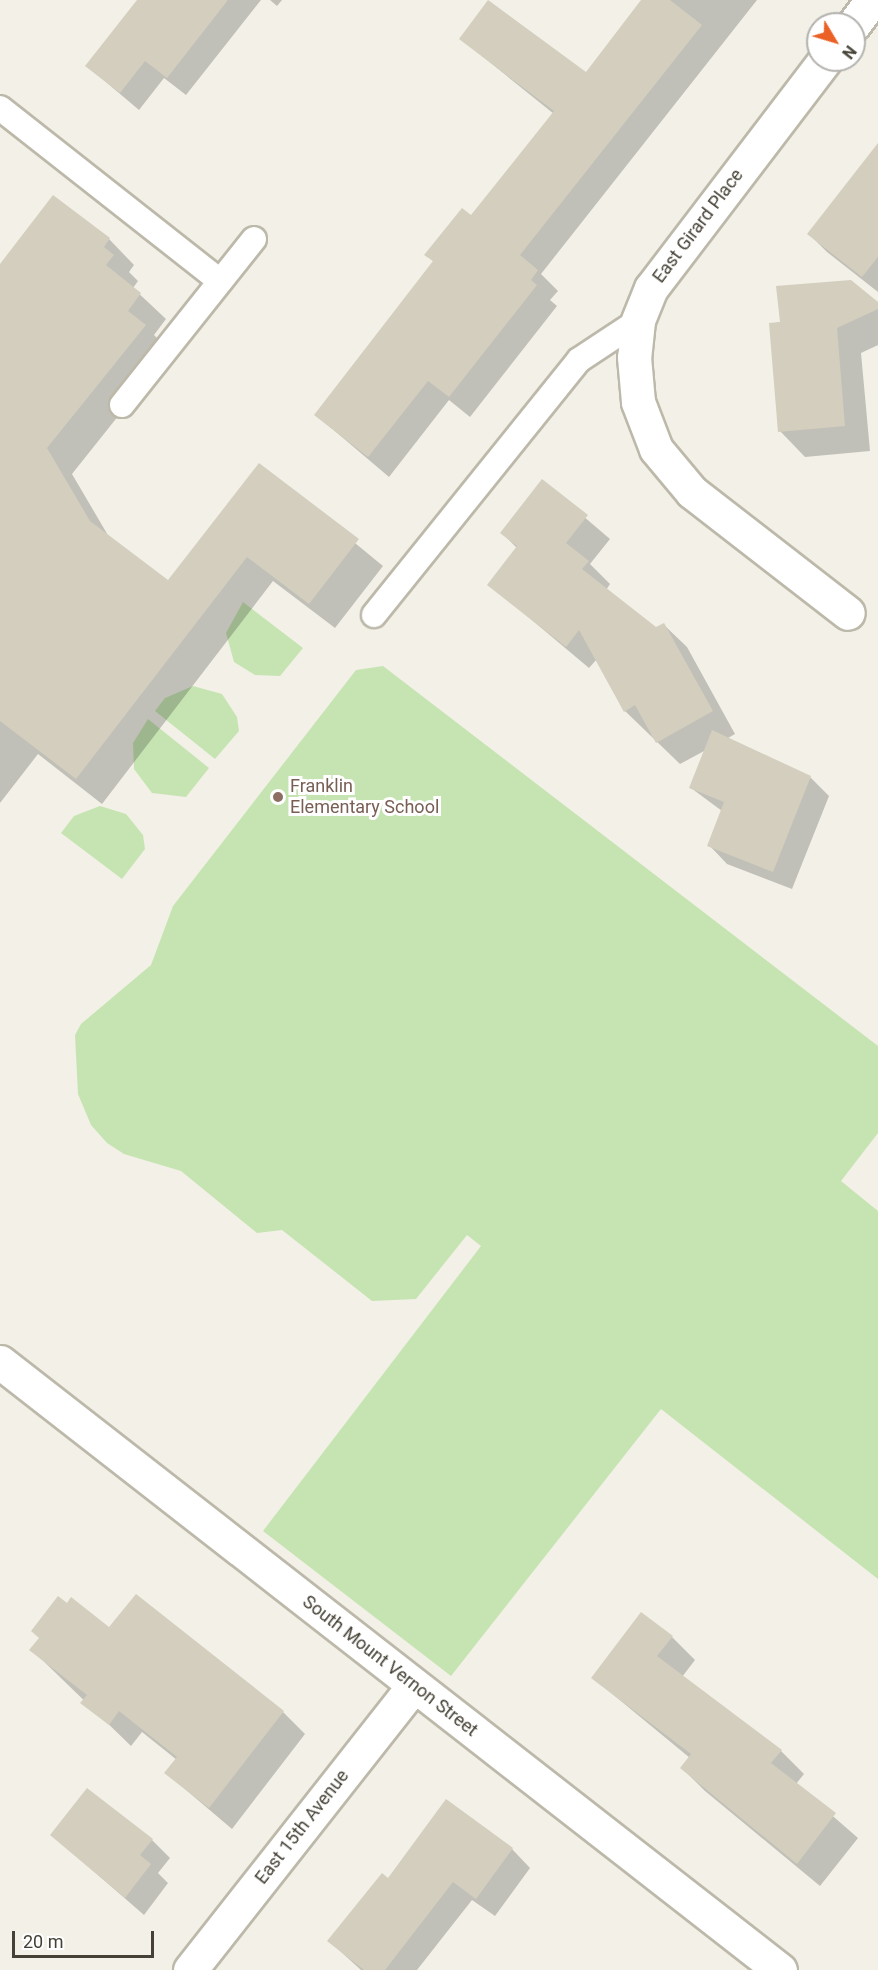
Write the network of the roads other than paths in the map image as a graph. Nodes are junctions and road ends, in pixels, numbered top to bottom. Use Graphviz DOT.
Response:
graph roads {
  1 [pos="816,72"];
  2 [pos="0,108"];
  3 [pos="254,239"];
  4 [pos="220,281"];
  5 [pos="638,321"];
  6 [pos="123,405"];
  7 [pos="848,613"];
  8 [pos="374,615"];
  9 [pos="0,1362"];
  10 [pos="414,1685"];
  11 [pos="190,1970"];
  12 [pos="780,1970"];
  1 -- 5 [label="street, East Girard Place"];
  2 -- 4 [label="lane"];
  3 -- 4 [label="lane"];
  4 -- 6 [label="lane"];
  5 -- 7 [label="street, East Girard Place"];
  5 -- 8 [label="lane"];
  9 -- 10 [label="street, South Mount Vernon Street"];
  10 -- 11 [label="street, East 15th Avenue"];
  10 -- 12 [label="street, South Mount Vernon Street"];
}
